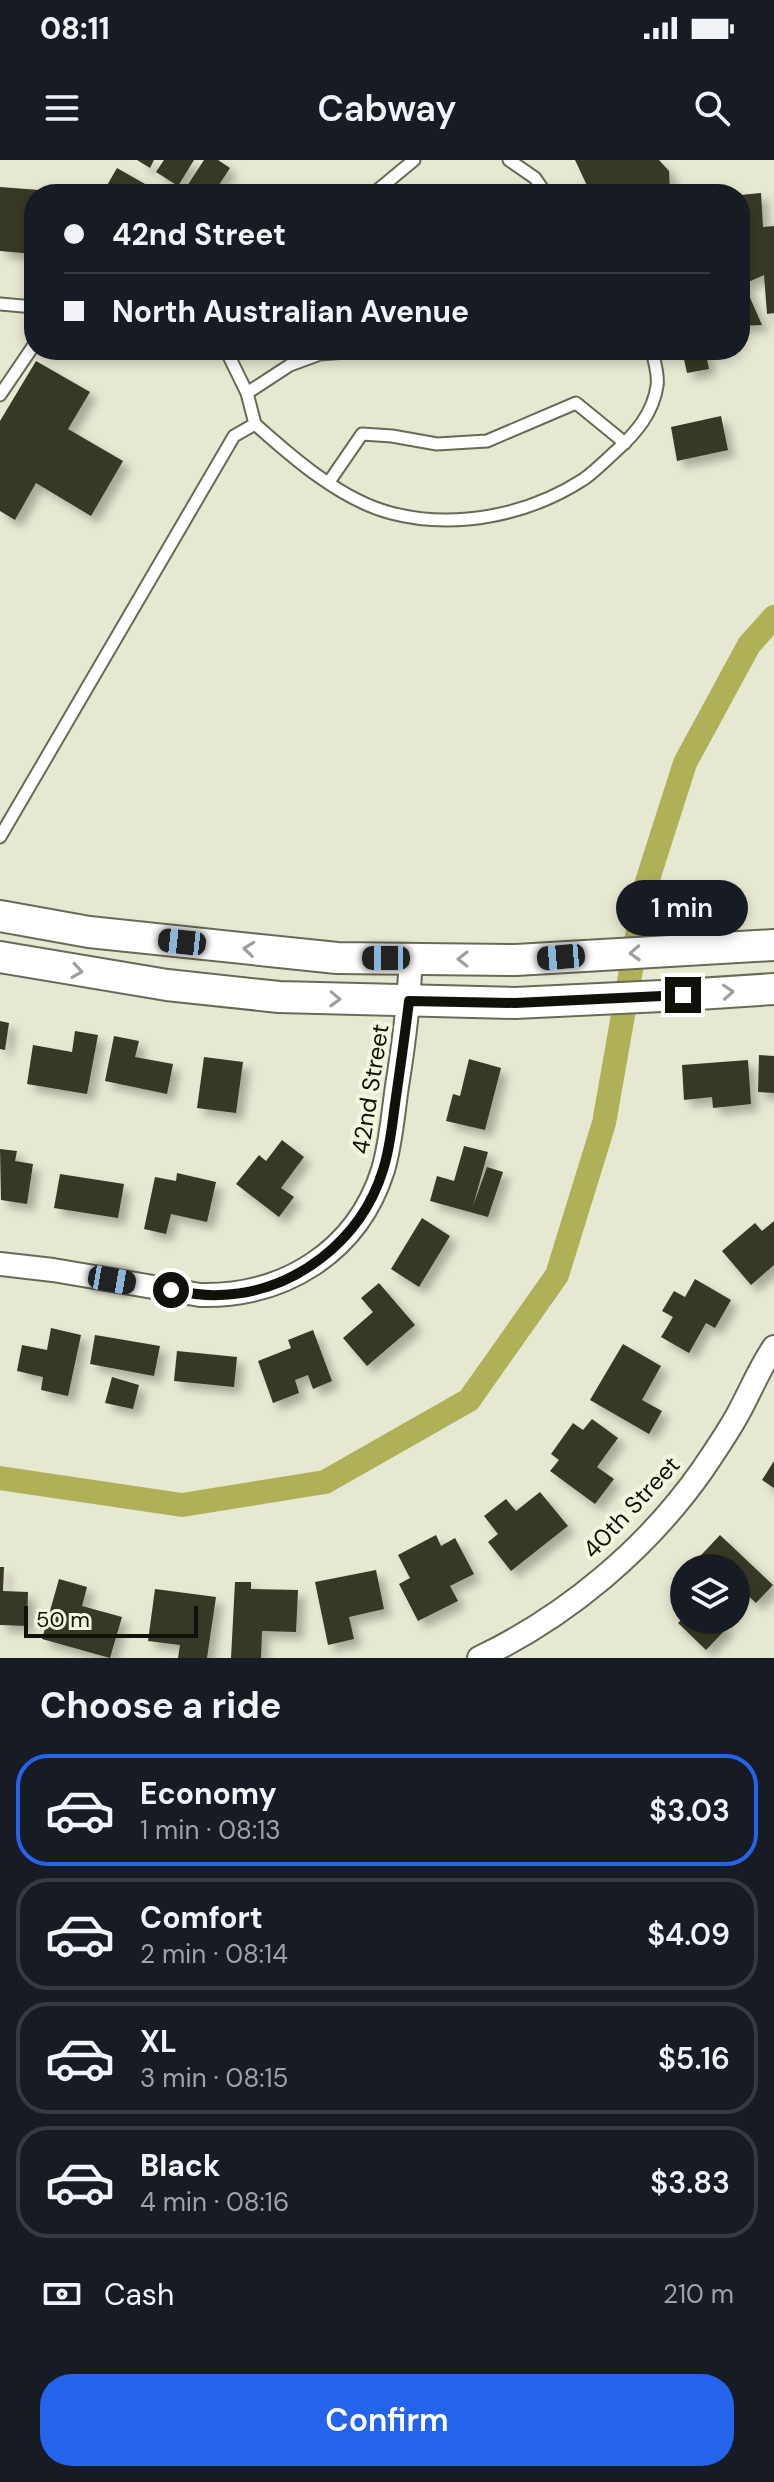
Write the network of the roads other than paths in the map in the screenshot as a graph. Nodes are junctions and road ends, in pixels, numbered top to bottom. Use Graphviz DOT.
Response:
graph roads {
  1 [pos="414,160"];
  2 [pos="509,160"];
  3 [pos="385,184"];
  4 [pos="539,184"];
  5 [pos="0,304"];
  6 [pos="24,306"];
  7 [pos="24,360"];
  8 [pos="231,360"];
  9 [pos="304,360"];
  10 [pos="654,360"];
  11 [pos="247,393"];
  12 [pos="0,395"];
  13 [pos="255,424"];
  14 [pos="625,443"];
  15 [pos="329,482"];
  16 [pos="0,837"];
  17 [pos="0,916"];
  18 [pos="774,945"];
  19 [pos="0,957"];
  20 [pos="411,958"];
  21 [pos="774,989"];
  22 [pos="409,1001"];
  23 [pos="0,1264"];
  24 [pos="774,1347"];
  25 [pos="479,1658"];
  1 -- 3 [label="lane"];
  2 -- 4 [label="lane"];
  5 -- 6 [label="lane"];
  7 -- 12 [label="lane"];
  8 -- 11 [label="lane"];
  9 -- 11 [label="lane"];
  10 -- 14 [label="lane"];
  11 -- 13 [label="lane"];
  13 -- 15 [label="lane"];
  13 -- 16 [label="lane"];
  14 -- 15 [label="lane"];
  14 -- 15 [label="lane"];
  20 -- 17 [label="main road, one-way"];
  18 -- 20 [label="main road, one-way"];
  19 -- 22 [label="main road, one-way"];
  20 -- 22 [label="street, 42nd Street"];
  22 -- 21 [label="main road, one-way"];
  22 -- 23 [label="street, 42nd Street"];
  24 -- 25 [label="street, 40th Street"];
}
